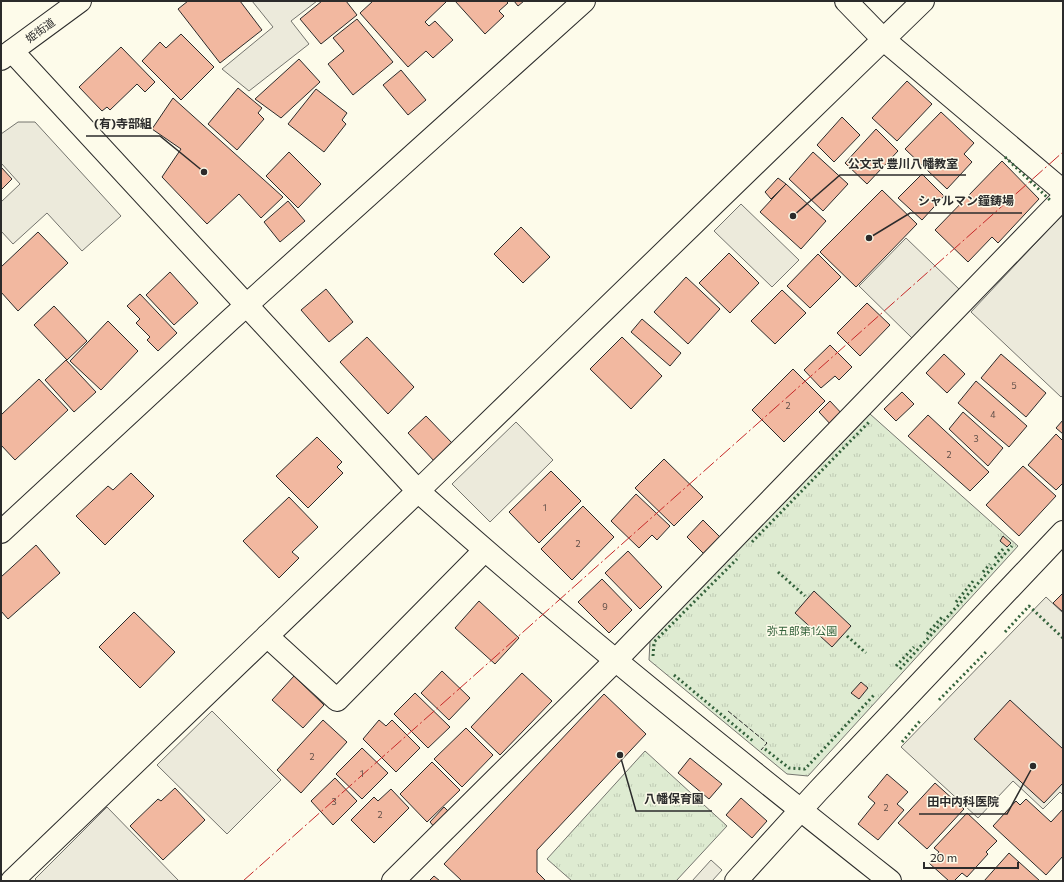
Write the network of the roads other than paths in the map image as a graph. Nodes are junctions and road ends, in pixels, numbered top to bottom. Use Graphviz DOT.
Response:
graph roads {
  1 [pos="80,1"];
  2 [pos="584,1"];
  3 [pos="846,1"];
  4 [pos="923,1"];
  5 [pos="883,39"];
  6 [pos="6,55"];
  7 [pos="1063,191"];
  8 [pos="1063,198"];
  9 [pos="245,306"];
  10 [pos="418,491"];
  11 [pos="1,532"];
  12 [pos="1063,532"];
  13 [pos="484,551"];
  14 [pos="266,636"];
  15 [pos="616,660"];
  16 [pos="801,810"];
  17 [pos="12,881"];
  18 [pos="393,881"];
  19 [pos="736,881"];
  20 [pos="890,881"];
  1 -- 6 [label="street, 姫街道"];
  2 -- 9 [label="street"];
  3 -- 5 [label="street"];
  4 -- 5 [label="street"];
  5 -- 7 [label="street"];
  5 -- 10 [label="street"];
  6 -- 9 [label="street"];
  8 -- 15 [label="street"];
  9 -- 10 [label="street"];
  9 -- 11 [label="street"];
  10 -- 13 [label="street"];
  10 -- 14 [label="street"];
  12 -- 16 [label="street"];
  13 -- 14 [label="street"];
  13 -- 15 [label="street"];
  14 -- 17 [label="street"];
  15 -- 16 [label="street"];
  15 -- 18 [label="street"];
  16 -- 19 [label="street"];
  16 -- 20 [label="street"];
}
